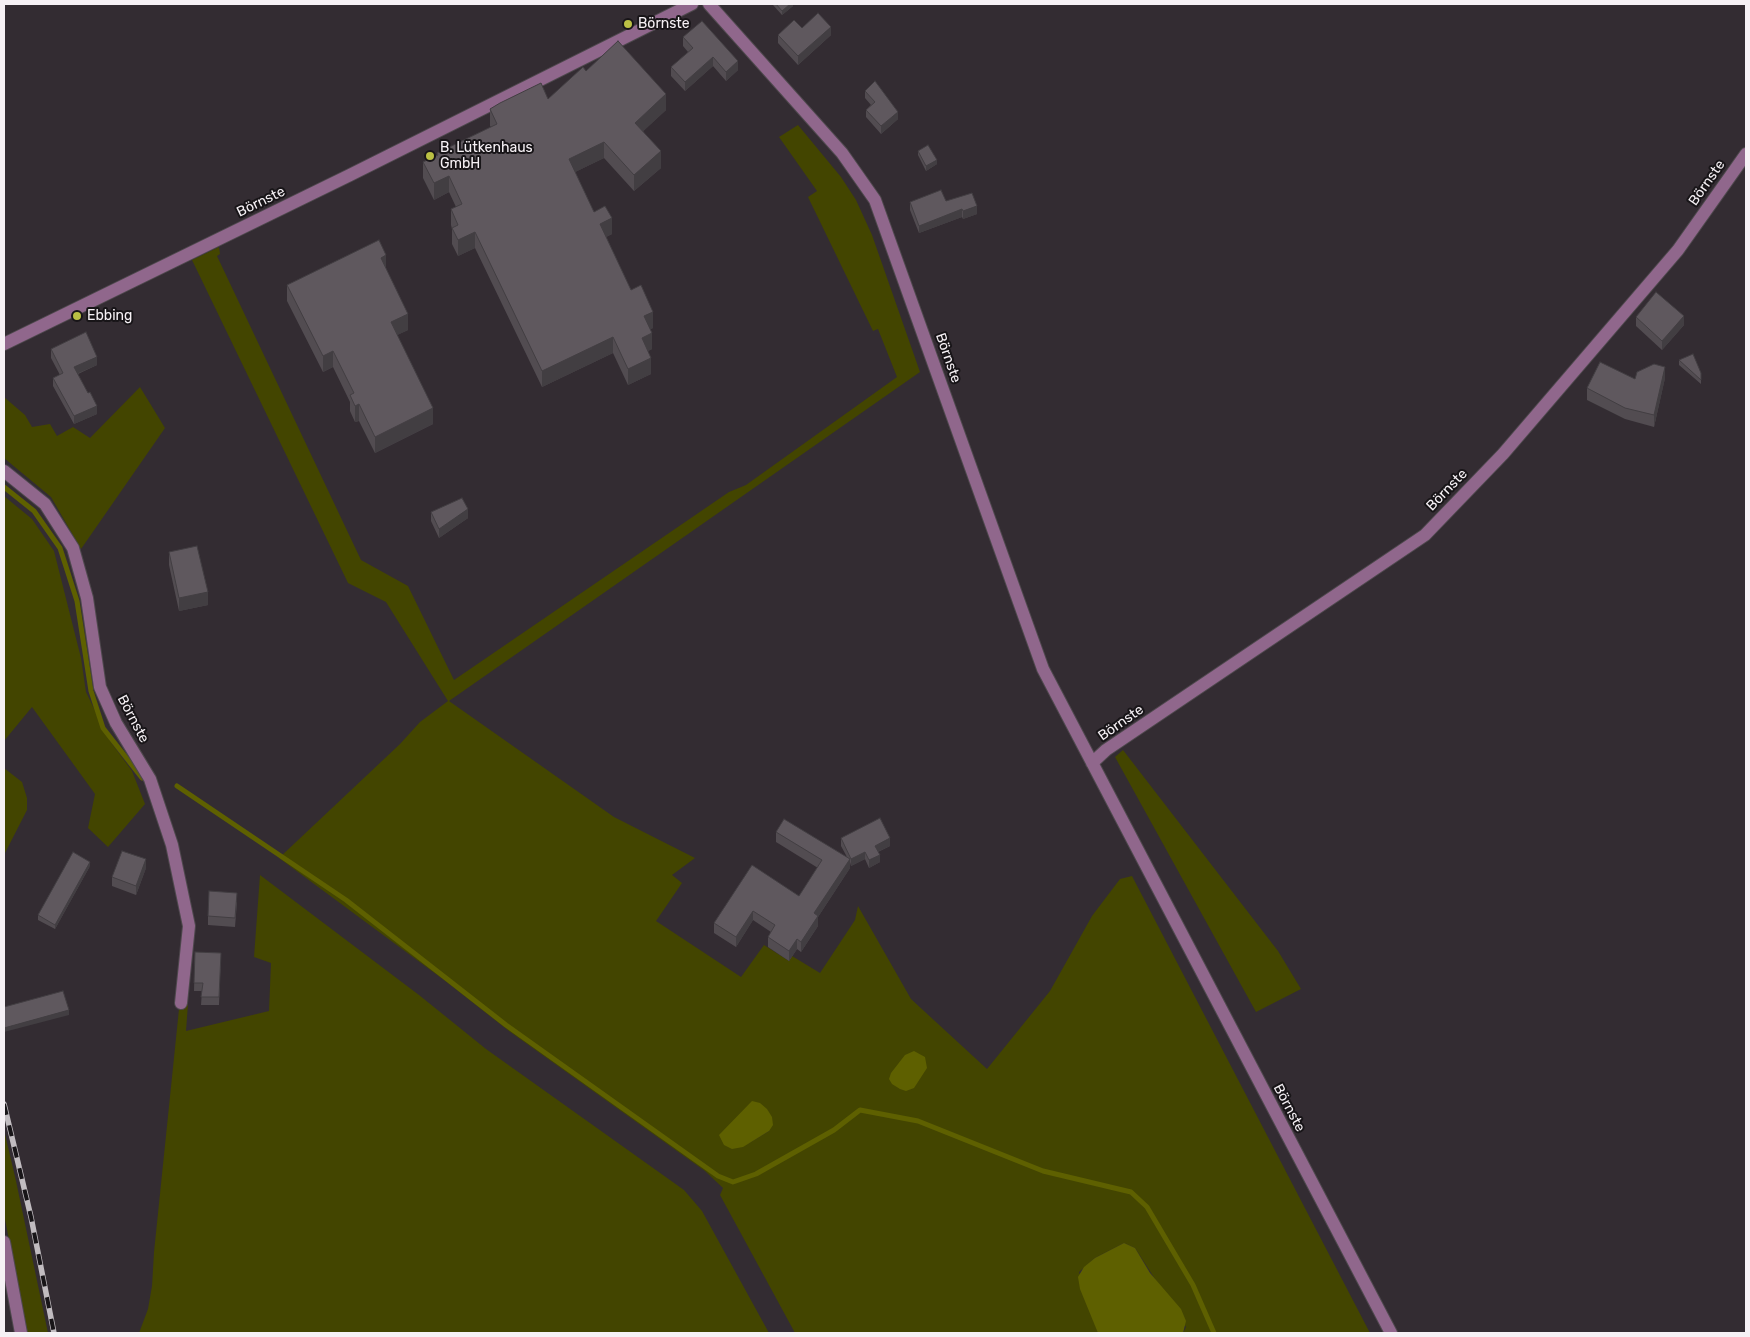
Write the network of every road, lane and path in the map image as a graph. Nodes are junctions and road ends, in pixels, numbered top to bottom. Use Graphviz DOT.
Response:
graph roads {
  1 [pos="692,4"];
  2 [pos="709,4"];
  3 [pos="1746,154"];
  4 [pos="4,344"];
  5 [pos="4,471"];
  6 [pos="1092,763"];
  7 [pos="181,1003"];
  8 [pos="4,1242"];
  9 [pos="21,1333"];
  10 [pos="1391,1333"];
  1 -- 4 [label="street, Börnste"];
  2 -- 6 [label="street, Börnste"];
  3 -- 6 [label="street, Börnste"];
  5 -- 7 [label="street, Börnste"];
  6 -- 10 [label="street, Börnste"];
  8 -- 9 [label="street"];
}
